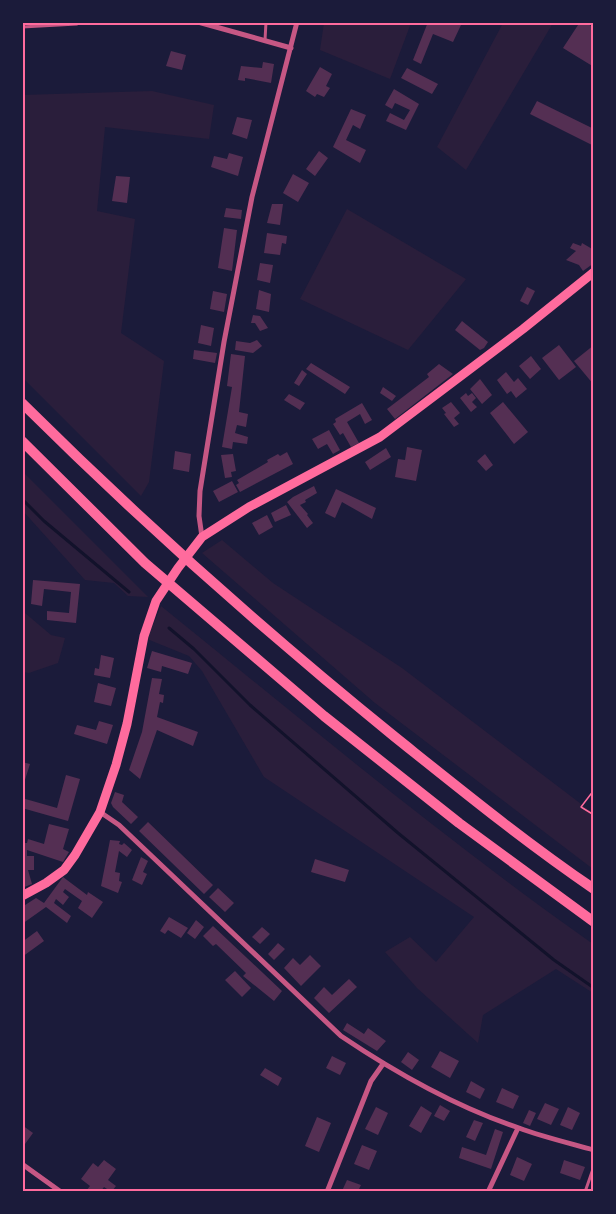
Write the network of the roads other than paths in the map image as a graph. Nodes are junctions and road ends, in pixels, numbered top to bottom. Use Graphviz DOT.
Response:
graph roads {
  1 [pos="79,22"];
  2 [pos="198,22"];
  3 [pos="266,22"];
  4 [pos="297,22"];
  5 [pos="22,27"];
  6 [pos="265,40"];
  7 [pos="291,48"];
  8 [pos="594,272"];
  9 [pos="22,403"];
  10 [pos="22,441"];
  11 [pos="202,537"];
  12 [pos="100,812"];
  13 [pos="594,889"];
  14 [pos="22,896"];
  15 [pos="594,922"];
  16 [pos="383,1064"];
  17 [pos="518,1128"];
  18 [pos="594,1150"];
  19 [pos="22,1164"];
  20 [pos="594,1166"];
  21 [pos="61,1191"];
  22 [pos="327,1191"];
  23 [pos="488,1191"];
  24 [pos="585,1191"];
  1 -- 5 [label="lane"];
  2 -- 6 [label="street"];
  3 -- 6 [label="lane"];
  4 -- 7 [label="street"];
  6 -- 7 [label="street"];
  7 -- 11 [label="street"];
  8 -- 11 [label="main road"];
  9 -- 13 [label="highway"];
  10 -- 15 [label="highway"];
  11 -- 12 [label="main road"];
  12 -- 14 [label="main road"];
  12 -- 16 [label="street"];
  16 -- 17 [label="street"];
  16 -- 22 [label="street"];
  17 -- 18 [label="street"];
  17 -- 23 [label="street"];
  19 -- 21 [label="street"];
  20 -- 24 [label="lane"];
}
